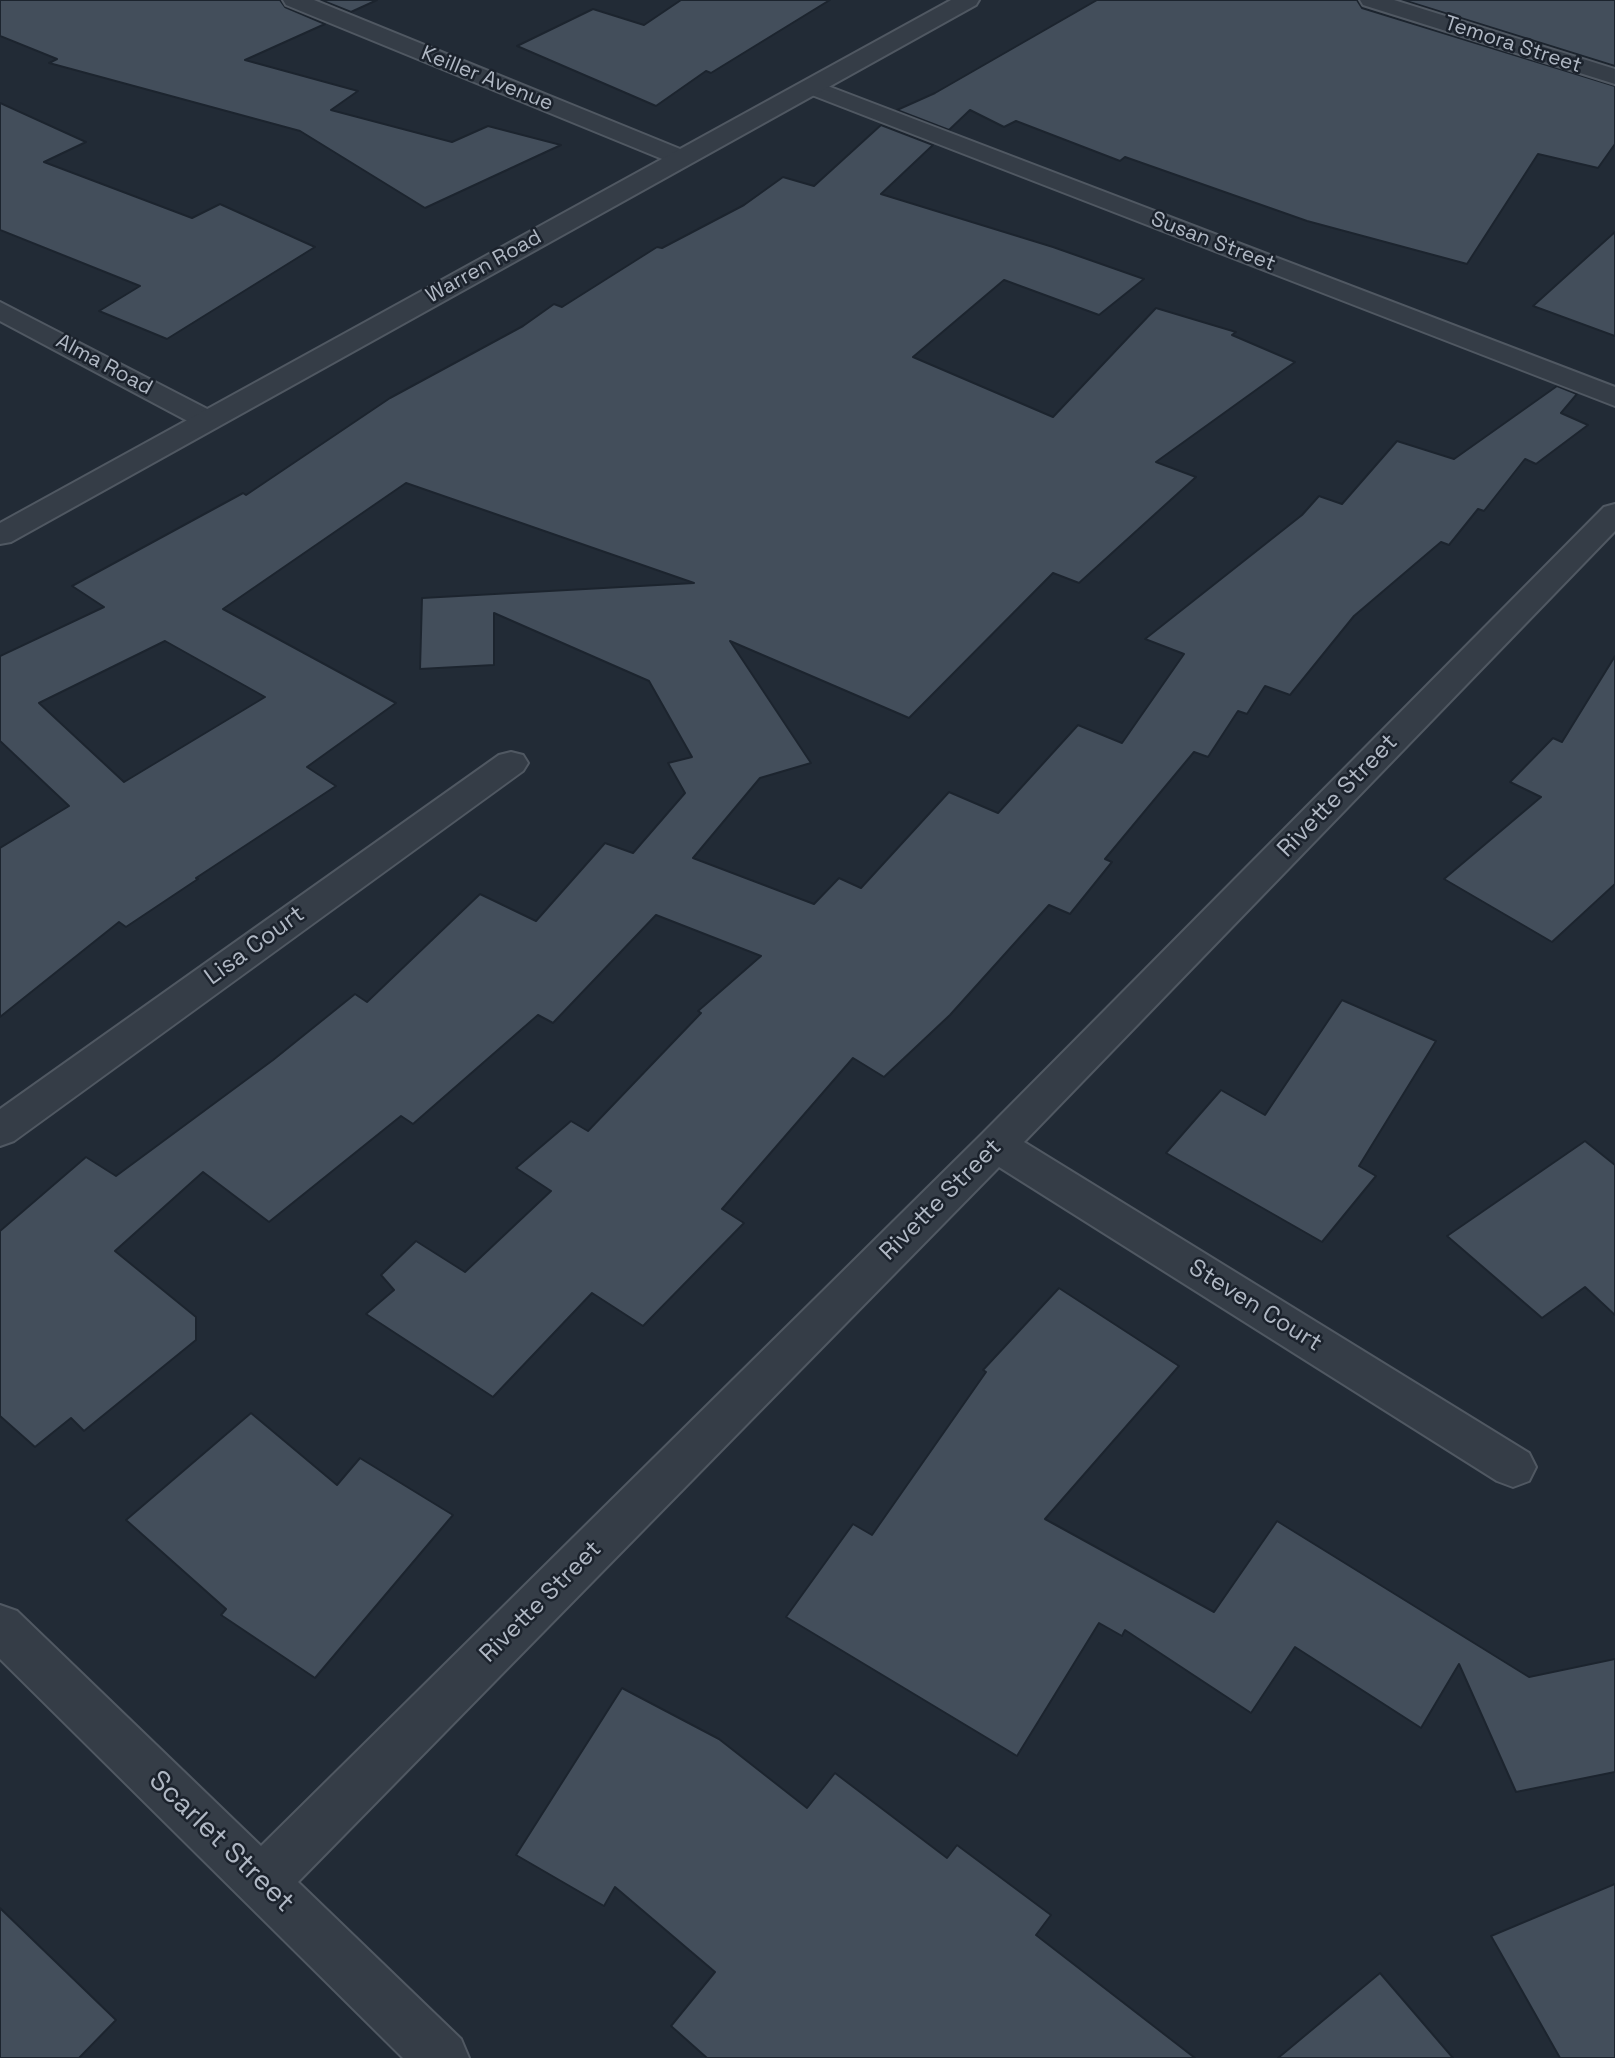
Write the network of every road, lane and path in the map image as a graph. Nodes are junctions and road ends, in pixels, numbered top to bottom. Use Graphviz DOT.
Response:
graph roads {
  1 [pos="294,0"];
  2 [pos="968,0"];
  3 [pos="1371,0"];
  4 [pos="1615,77"];
  5 [pos="812,87"];
  6 [pos="681,158"];
  7 [pos="0,310"];
  8 [pos="1615,397"];
  9 [pos="207,420"];
  10 [pos="1615,513"];
  11 [pos="0,535"];
  12 [pos="511,763"];
  13 [pos="0,1130"];
  14 [pos="996,1145"];
  15 [pos="1513,1466"];
  16 [pos="0,1627"];
  17 [pos="262,1882"];
  18 [pos="442,2058"];
  1 -- 6 [label="street, Keiller Avenue"];
  2 -- 5 [label="street, Warren Road"];
  3 -- 4 [label="street, Temora Street"];
  5 -- 6 [label="street, Warren Road"];
  5 -- 8 [label="street, Susan Street"];
  6 -- 9 [label="street, Warren Road"];
  7 -- 9 [label="street, Alma Road"];
  9 -- 11 [label="street, Warren Road"];
  10 -- 14 [label="street, Rivette Street"];
  12 -- 13 [label="street, Lisa Court"];
  14 -- 15 [label="street, Steven Court"];
  14 -- 17 [label="street, Rivette Street"];
  16 -- 17 [label="street, Scarlet Street"];
  17 -- 18 [label="street, Scarlet Street"];
}
